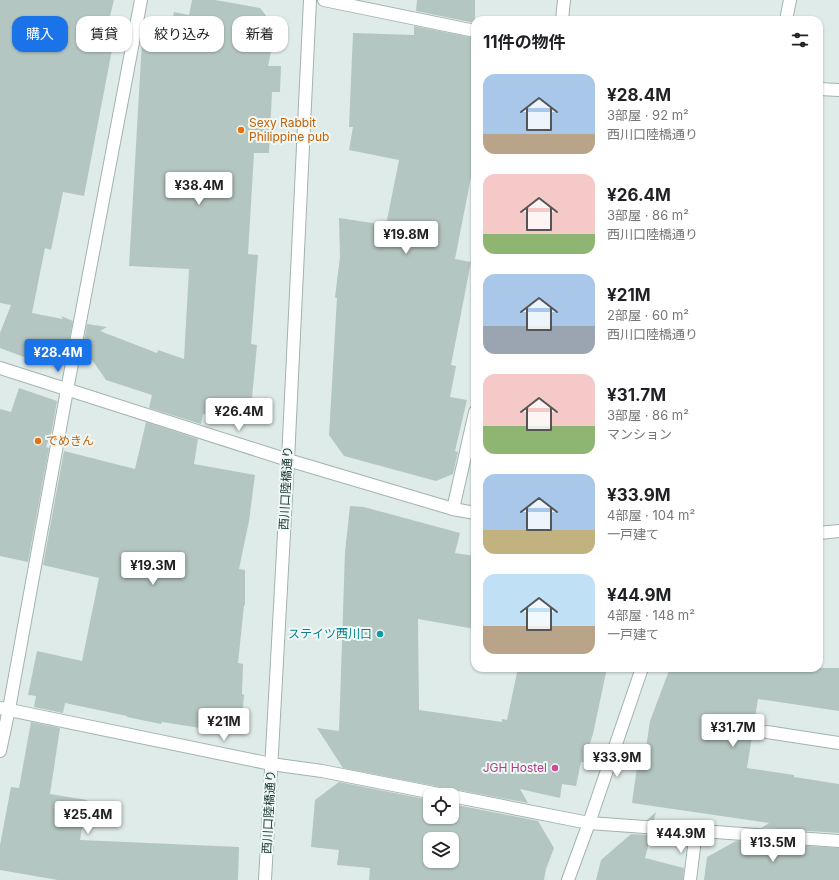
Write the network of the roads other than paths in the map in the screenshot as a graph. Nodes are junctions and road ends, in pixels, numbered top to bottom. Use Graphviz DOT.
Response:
graph roads {
  1 [pos="141,0"];
  2 [pos="310,0"];
  3 [pos="324,0"];
  4 [pos="564,0"];
  5 [pos="790,0"];
  6 [pos="562,16"];
  7 [pos="787,16"];
  8 [pos="471,30"];
  9 [pos="823,89"];
  10 [pos="839,90"];
  11 [pos="0,368"];
  12 [pos="67,390"];
  13 [pos="471,430"];
  14 [pos="288,460"];
  15 [pos="453,509"];
  16 [pos="471,512"];
  17 [pos="839,531"];
  18 [pos="823,533"];
  19 [pos="641,672"];
  20 [pos="4,708"];
  21 [pos="767,732"];
  22 [pos="839,743"];
  23 [pos="0,751"];
  24 [pos="271,764"];
  25 [pos="423,791"];
  26 [pos="459,797"];
  27 [pos="589,823"];
  28 [pos="696,831"];
  29 [pos="839,841"];
  30 [pos="265,880"];
  31 [pos="568,880"];
  32 [pos="690,880"];
  1 -- 12 [label="street"];
  2 -- 14 [label="street, 西川口陸橋通り"];
  3 -- 8 [label="street"];
  4 -- 6 [label="street"];
  5 -- 7 [label="street"];
  9 -- 10 [label="street"];
  11 -- 12 [label="street"];
  12 -- 14 [label="street"];
  12 -- 20 [label="street"];
  13 -- 15 [label="street"];
  14 -- 15 [label="street"];
  14 -- 24 [label="street, 西川口陸橋通り"];
  15 -- 16 [label="street"];
  17 -- 18 [label="street"];
  19 -- 27 [label="street"];
  20 -- 23 [label="street"];
  20 -- 24 [label="street"];
  21 -- 22 [label="street"];
  24 -- 25 [label="street"];
  24 -- 30 [label="street, 西川口陸橋通り"];
  26 -- 27 [label="street"];
  27 -- 28 [label="street"];
  27 -- 31 [label="street"];
  28 -- 29 [label="street"];
  28 -- 32 [label="street"];
}
